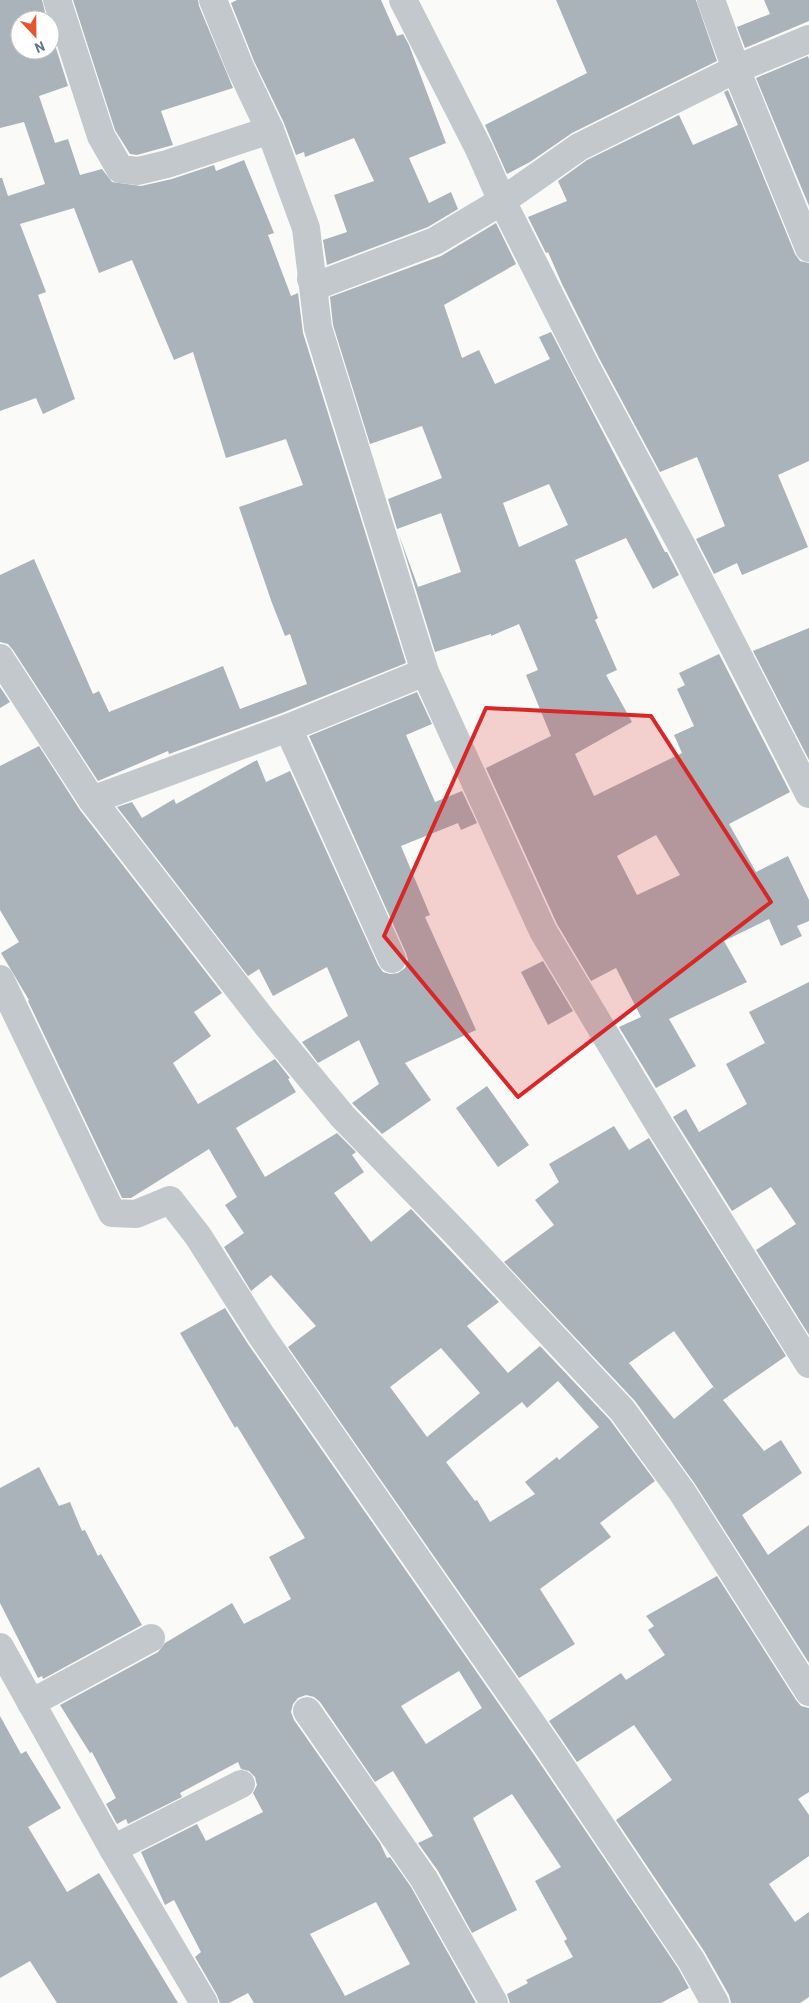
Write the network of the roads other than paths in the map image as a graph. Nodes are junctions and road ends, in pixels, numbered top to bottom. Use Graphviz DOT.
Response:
graph roads {
  1 [pos="57,0"];
  2 [pos="212,0"];
  3 [pos="403,0"];
  4 [pos="711,0"];
  5 [pos="809,39"];
  6 [pos="736,69"];
  7 [pos="270,130"];
  8 [pos="502,201"];
  9 [pos="809,248"];
  10 [pos="311,279"];
  11 [pos="0,658"];
  12 [pos="424,672"];
  13 [pos="288,728"];
  14 [pos="809,794"];
  15 [pos="92,800"];
  16 [pos="392,959"];
  17 [pos="0,979"];
  18 [pos="809,1364"];
  19 [pos="151,1638"];
  20 [pos="0,1647"];
  21 [pos="809,1692"];
  22 [pos="31,1703"];
  23 [pos="307,1711"];
  24 [pos="241,1784"];
  25 [pos="113,1849"];
  26 [pos="204,2003"];
  27 [pos="494,2003"];
  28 [pos="715,2003"];
  1 -- 7 [label="street"];
  2 -- 7 [label="street"];
  3 -- 8 [label="street"];
  4 -- 6 [label="street"];
  5 -- 6 [label="street"];
  6 -- 8 [label="street"];
  6 -- 9 [label="street"];
  7 -- 10 [label="street"];
  8 -- 10 [label="street"];
  8 -- 14 [label="street"];
  10 -- 12 [label="street"];
  11 -- 15 [label="street"];
  12 -- 13 [label="street"];
  12 -- 18 [label="street"];
  13 -- 15 [label="street"];
  13 -- 16 [label="street"];
  15 -- 21 [label="street"];
  17 -- 28 [label="street"];
  19 -- 22 [label="street"];
  20 -- 22 [label="street"];
  22 -- 25 [label="street"];
  23 -- 27 [label="street"];
  24 -- 25 [label="street"];
  25 -- 26 [label="street"];
}
